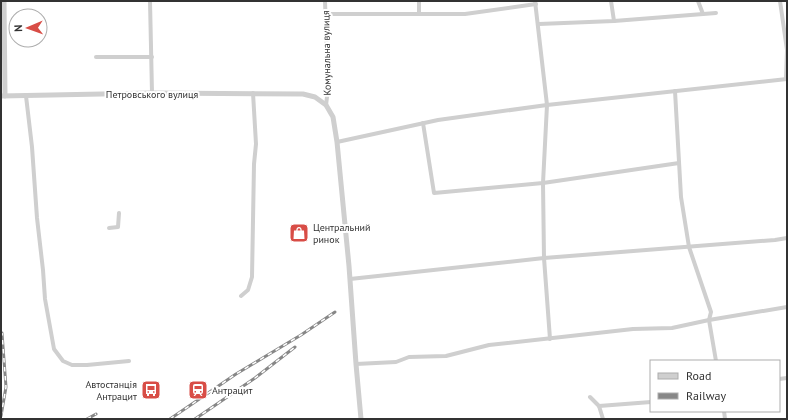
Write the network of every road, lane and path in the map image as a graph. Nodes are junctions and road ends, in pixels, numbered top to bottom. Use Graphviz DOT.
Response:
graph roads {
  1 [pos="4,1"];
  2 [pos="150,1"];
  3 [pos="325,1"];
  4 [pos="419,1"];
  5 [pos="611,1"];
  6 [pos="698,1"];
  7 [pos="780,1"];
  8 [pos="536,3"];
  9 [pos="419,13"];
  10 [pos="716,13"];
  11 [pos="325,14"];
  12 [pos="703,14"];
  13 [pos="614,21"];
  14 [pos="539,24"];
  15 [pos="96,57"];
  16 [pos="152,57"];
  17 [pos="786,79"];
  18 [pos="675,91"];
  19 [pos="152,93"];
  20 [pos="253,93"];
  21 [pos="3,96"];
  22 [pos="26,96"];
  23 [pos="326,105"];
  24 [pos="547,105"];
  25 [pos="423,124"];
  26 [pos="337,142"];
  27 [pos="679,163"];
  28 [pos="543,183"];
  29 [pos="119,213"];
  30 [pos="109,228"];
  31 [pos="787,238"];
  32 [pos="689,247"];
  33 [pos="544,258"];
  34 [pos="350,279"];
  35 [pos="241,296"];
  36 [pos="787,307"];
  37 [pos="709,320"];
  38 [pos="550,339"];
  39 [pos="716,360"];
  40 [pos="129,361"];
  41 [pos="356,364"];
  42 [pos="590,397"];
  43 [pos="650,402"];
  44 [pos="599,406"];
  45 [pos="361,419"];
  46 [pos="603,419"];
  1 -- 21 [label="street"];
  2 -- 16 [label="street"];
  3 -- 11 [label="street, Комунальна вулиця"];
  4 -- 9 [label="street"];
  5 -- 13 [label="street"];
  6 -- 12 [label="street"];
  7 -- 17 [label="street"];
  8 -- 9 [label="street"];
  8 -- 14 [label="street"];
  9 -- 11 [label="street"];
  10 -- 12 [label="street"];
  11 -- 23 [label="street, Комунальна вулиця"];
  12 -- 13 [label="street"];
  13 -- 14 [label="street"];
  14 -- 24 [label="street"];
  15 -- 16 [label="street"];
  16 -- 19 [label="street"];
  17 -- 18 [label="street"];
  18 -- 24 [label="street"];
  18 -- 27 [label="street"];
  19 -- 20 [label="street, Петровського вулиця"];
  19 -- 22 [label="street, Петровського вулиця"];
  20 -- 23 [label="street, Петровського вулиця"];
  20 -- 35 [label="street"];
  21 -- 22 [label="street, Петровського вулиця"];
  22 -- 40 [label="street"];
  23 -- 26 [label="street"];
  24 -- 25 [label="street"];
  24 -- 28 [label="street"];
  25 -- 26 [label="street"];
  25 -- 28 [label="street"];
  26 -- 34 [label="street"];
  27 -- 28 [label="street"];
  27 -- 32 [label="street"];
  28 -- 33 [label="street"];
  29 -- 30 [label="street"];
  31 -- 32 [label="street"];
  32 -- 33 [label="street"];
  32 -- 37 [label="street"];
  33 -- 34 [label="street"];
  33 -- 38 [label="street"];
  34 -- 41 [label="street"];
  36 -- 37 [label="street"];
  37 -- 38 [label="street"];
  37 -- 39 [label="street"];
  38 -- 41 [label="street"];
  41 -- 45 [label="street"];
  42 -- 44 [label="street"];
  43 -- 44 [label="street"];
  44 -- 46 [label="street"];
}
